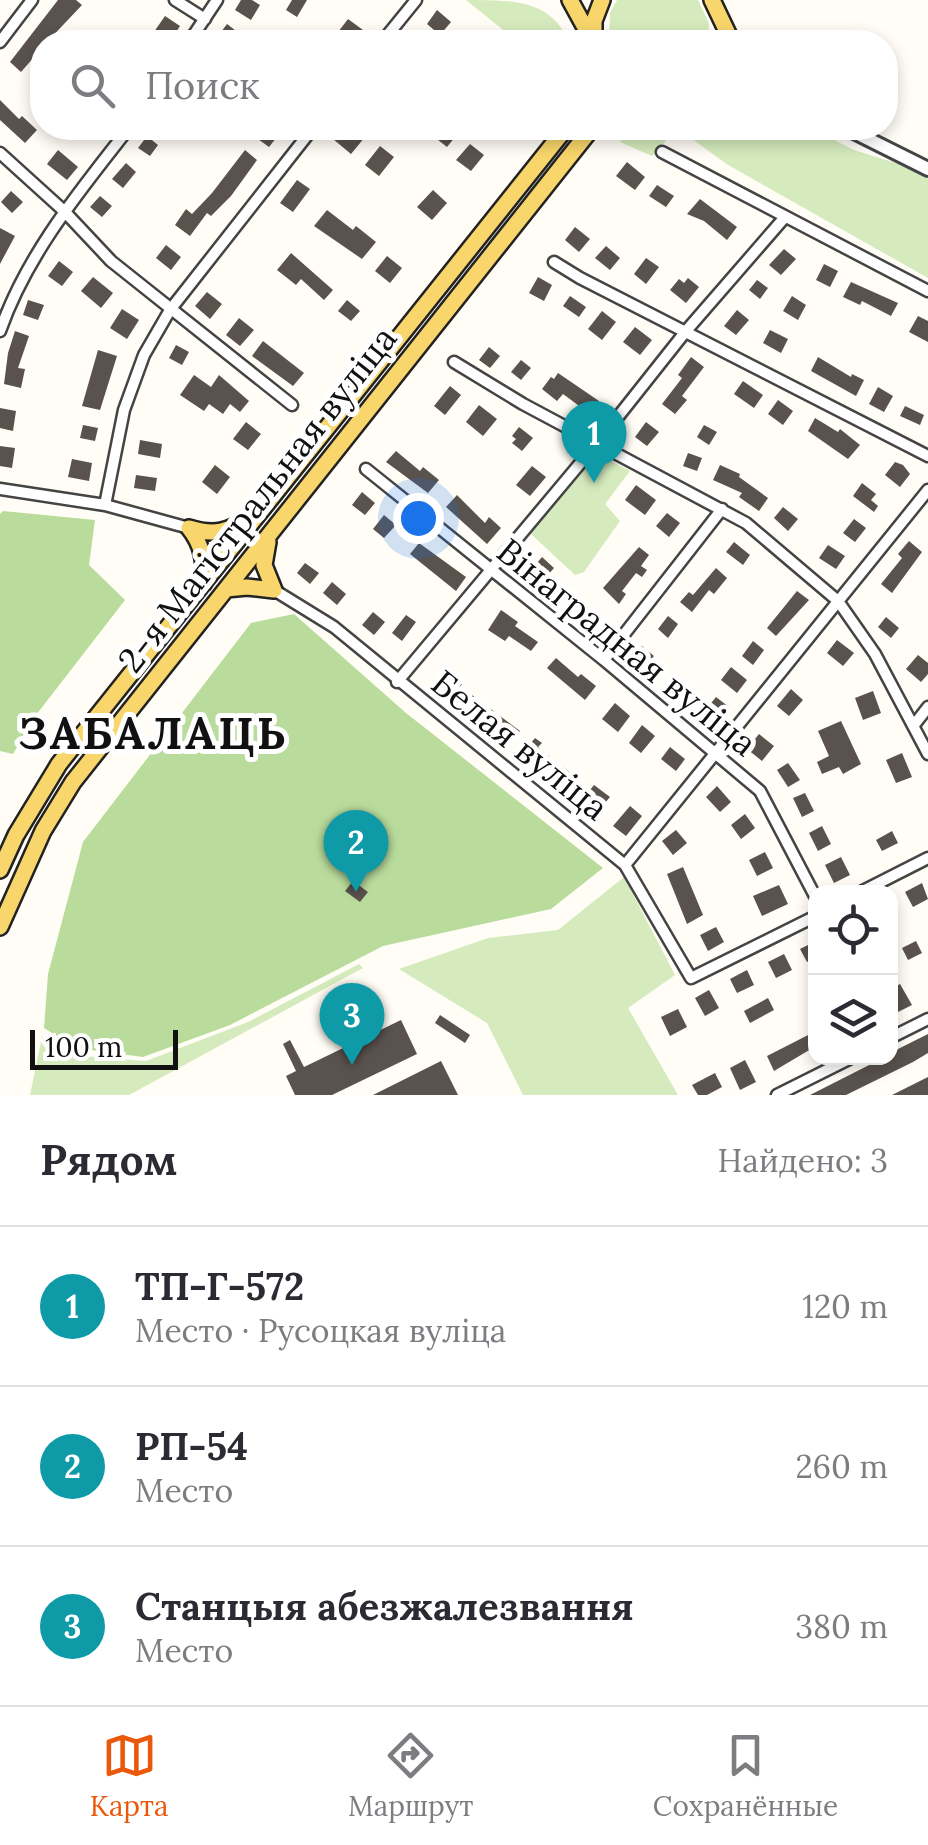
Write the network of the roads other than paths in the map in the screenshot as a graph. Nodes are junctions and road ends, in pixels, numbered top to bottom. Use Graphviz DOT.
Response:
graph roads {
  1 [pos="32,0"];
  2 [pos="176,0"];
  3 [pos="217,0"];
  4 [pos="416,0"];
  5 [pos="570,0"];
  6 [pos="602,0"];
  7 [pos="715,3"];
  8 [pos="206,19"];
  9 [pos="198,30"];
  10 [pos="392,30"];
  11 [pos="587,30"];
  12 [pos="594,30"];
  13 [pos="718,30"];
  14 [pos="727,30"];
  15 [pos="0,42"];
  16 [pos="119,140"];
  17 [pos="305,140"];
  18 [pos="556,140"];
  19 [pos="582,140"];
  20 [pos="870,140"];
  21 [pos="0,152"];
  22 [pos="662,152"];
  23 [pos="928,169"];
  24 [pos="64,211"];
  25 [pos="786,218"];
  26 [pos="554,262"];
  27 [pos="928,291"];
  28 [pos="170,310"];
  29 [pos="0,331"];
  30 [pos="686,331"];
  31 [pos="454,362"];
  32 [pos="292,406"];
  33 [pos="598,442"];
  34 [pos="928,456"];
  35 [pos="366,470"];
  36 [pos="0,489"];
  37 [pos="928,490"];
  38 [pos="105,505"];
  39 [pos="722,510"];
  40 [pos="260,511"];
  41 [pos="189,528"];
  42 [pos="269,536"];
  43 [pos="491,570"];
  44 [pos="204,583"];
  45 [pos="226,589"];
  46 [pos="274,590"];
  47 [pos="838,601"];
  48 [pos="604,660"];
  49 [pos="398,682"];
  50 [pos="928,707"];
  51 [pos="914,726"];
  52 [pos="715,754"];
  53 [pos="928,754"];
  54 [pos="928,858"];
  55 [pos="626,866"];
  56 [pos="0,870"];
  57 [pos="809,885"];
  58 [pos="875,885"];
  59 [pos="808,920"];
  60 [pos="0,926"];
  61 [pos="928,1019"];
  62 [pos="898,1034"];
  63 [pos="837,1065"];
  64 [pos="776,1095"];
  1 -- 15 [label="street"];
  2 -- 8 [label="street"];
  3 -- 8 [label="street"];
  4 -- 10 [label="street"];
  5 -- 11 [label="main road"];
  6 -- 12 [label="main road"];
  7 -- 13 [label="main road"];
  7 -- 14 [label="main road"];
  8 -- 9 [label="street"];
  16 -- 24 [label="street"];
  17 -- 28 [label="street"];
  18 -- 40 [label="main road, 2-я Магістральная вуліца"];
  19 -- 42 [label="main road, 2-я Магістральная вуліца"];
  20 -- 23 [label="street"];
  21 -- 24 [label="street"];
  22 -- 25 [label="street"];
  24 -- 28 [label="street"];
  24 -- 29 [label="street"];
  25 -- 27 [label="street"];
  25 -- 30 [label="street"];
  26 -- 30 [label="street"];
  28 -- 32 [label="street"];
  28 -- 38 [label="street"];
  30 -- 33 [label="street"];
  30 -- 34 [label="street"];
  31 -- 33 [label="street"];
  33 -- 39 [label="street"];
  33 -- 43 [label="street"];
  35 -- 43 [label="street, Вінаградная вуліца"];
  36 -- 38 [label="street"];
  37 -- 47 [label="street"];
  38 -- 41 [label="street"];
  39 -- 47 [label="street"];
  39 -- 48 [label="street"];
  40 -- 41 [label="main road"];
  40 -- 44 [label="main road, 2-я Магістральная вуліца"];
  41 -- 44 [label="main road"];
  42 -- 45 [label="main road, 2-я Магістральная вуліца"];
  42 -- 46 [label="main road"];
  43 -- 48 [label="street, Вінаградная вуліца"];
  43 -- 49 [label="street"];
  44 -- 56 [label="main road, 2-я Магістральная вуліца"];
  45 -- 46 [label="main road"];
  45 -- 60 [label="main road, 2-я Магістральная вуліца"];
  46 -- 49 [label="street, Белая вуліца"];
  47 -- 51 [label="street"];
  47 -- 52 [label="street"];
  48 -- 52 [label="street, Вінаградная вуліца"];
  49 -- 55 [label="street, Белая вуліца"];
  50 -- 51 [label="street"];
  51 -- 53 [label="street"];
  52 -- 55 [label="street"];
  52 -- 57 [label="street, Вінаградная вуліца"];
  54 -- 58 [label="street"];
  55 -- 59 [label="street, Белая вуліца"];
  61 -- 62 [label="street"];
  63 -- 64 [label="street"];
}
